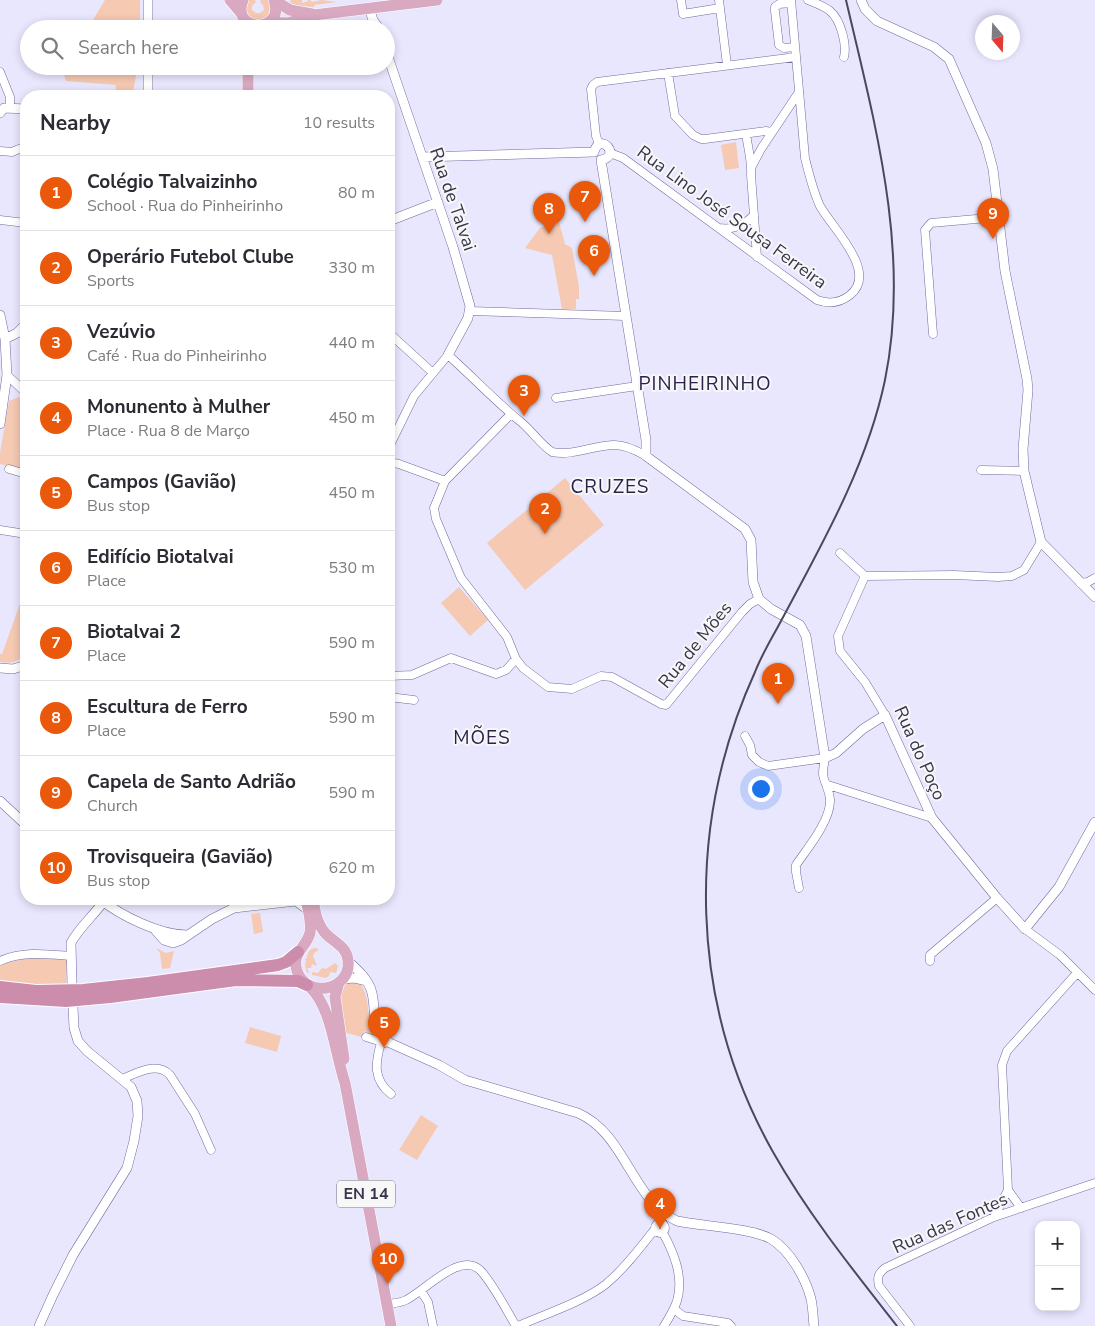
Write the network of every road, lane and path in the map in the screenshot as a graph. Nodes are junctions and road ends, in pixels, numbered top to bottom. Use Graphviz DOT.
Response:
graph roads {
  1 [pos="148,0"];
  2 [pos="230,0"];
  3 [pos="243,0"];
  4 [pos="274,0"];
  5 [pos="437,0"];
  6 [pos="681,0"];
  7 [pos="808,0"];
  8 [pos="861,0"];
  9 [pos="791,1"];
  10 [pos="720,4"];
  11 [pos="372,5"];
  12 [pos="314,15"];
  13 [pos="148,20"];
  14 [pos="244,20"];
  15 [pos="274,20"];
  16 [pos="294,20"];
  17 [pos="372,20"];
  18 [pos="795,47"];
  19 [pos="796,57"];
  20 [pos="844,57"];
  21 [pos="727,65"];
  22 [pos="0,72"];
  23 [pos="668,73"];
  24 [pos="148,75"];
  25 [pos="248,75"];
  26 [pos="255,75"];
  27 [pos="394,75"];
  28 [pos="148,90"];
  29 [pos="248,90"];
  30 [pos="255,90"];
  31 [pos="799,92"];
  32 [pos="10,108"];
  33 [pos="20,109"];
  34 [pos="0,113"];
  35 [pos="772,132"];
  36 [pos="746,134"];
  37 [pos="596,148"];
  38 [pos="20,149"];
  39 [pos="0,151"];
  40 [pos="610,153"];
  41 [pos="422,157"];
  42 [pos="601,160"];
  43 [pos="752,166"];
  44 [pos="438,202"];
  45 [pos="754,215"];
  46 [pos="999,217"];
  47 [pos="395,219"];
  48 [pos="0,220"];
  49 [pos="20,222"];
  50 [pos="719,228"];
  51 [pos="757,257"];
  52 [pos="470,311"];
  53 [pos="0,315"];
  54 [pos="625,316"];
  55 [pos="20,330"];
  56 [pos="933,334"];
  57 [pos="5,339"];
  58 [pos="395,339"];
  59 [pos="448,355"];
  60 [pos="432,373"];
  61 [pos="7,375"];
  62 [pos="637,386"];
  63 [pos="20,388"];
  64 [pos="556,398"];
  65 [pos="510,415"];
  66 [pos="0,424"];
  67 [pos="395,435"];
  68 [pos="646,456"];
  69 [pos="395,463"];
  70 [pos="9,469"];
  71 [pos="981,470"];
  72 [pos="1024,471"];
  73 [pos="20,472"];
  74 [pos="445,481"];
  75 [pos="0,530"];
  76 [pos="20,533"];
  77 [pos="1041,542"];
  78 [pos="840,552"];
  79 [pos="866,576"];
  80 [pos="1095,578"];
  81 [pos="1080,583"];
  82 [pos="1095,597"];
  83 [pos="759,599"];
  84 [pos="516,659"];
  85 [pos="20,667"];
  86 [pos="0,668"];
  87 [pos="395,676"];
  88 [pos="395,698"];
  89 [pos="414,700"];
  90 [pos="885,715"];
  91 [pos="744,736"];
  92 [pos="825,758"];
  93 [pos="828,785"];
  94 [pos="0,801"];
  95 [pos="932,818"];
  96 [pos="20,819"];
  97 [pos="1095,822"];
  98 [pos="799,888"];
  99 [pos="997,898"];
  100 [pos="99,905"];
  101 [pos="111,905"];
  102 [pos="268,905"];
  103 [pos="303,905"];
  104 [pos="314,905"];
  105 [pos="1025,928"];
  106 [pos="332,939"];
  107 [pos="301,948"];
  108 [pos="70,956"];
  109 [pos="0,961"];
  110 [pos="348,961"];
  111 [pos="930,961"];
  112 [pos="1078,973"];
  113 [pos="341,981"];
  114 [pos="366,981"];
  115 [pos="72,985"];
  116 [pos="309,986"];
  117 [pos="0,987"];
  118 [pos="1095,990"];
  119 [pos="0,997"];
  120 [pos="73,1008"];
  121 [pos="366,1037"];
  122 [pos="384,1041"];
  123 [pos="122,1079"];
  124 [pos="345,1083"];
  125 [pos="391,1094"];
  126 [pos="211,1150"];
  127 [pos="1095,1182"];
  128 [pos="1008,1190"];
  129 [pos="1021,1208"];
  130 [pos="660,1210"];
  131 [pos="994,1217"];
  132 [pos="670,1218"];
  133 [pos="660,1229"];
  134 [pos="421,1291"];
  135 [pos="387,1304"];
  136 [pos="674,1308"];
  137 [pos="39,1326"];
  138 [pos="391,1326"];
  139 [pos="433,1326"];
  140 [pos="517,1326"];
  141 [pos="664,1326"];
  142 [pos="731,1326"];
  143 [pos="814,1326"];
  144 [pos="910,1326"];
  1 -- 13 [label="street"];
  2 -- 14 [label="main road"];
  3 -- 14 [label="main road"];
  4 -- 12 [label="main road"];
  4 -- 15 [label="main road"];
  5 -- 11 [label="main road"];
  6 -- 10 [label="street"];
  7 -- 20 [label="street"];
  8 -- 46 [label="street"];
  9 -- 18 [label="street, Rua Lino José Sousa Ferreira"];
  9 -- 18 [label="street, Rua Lino José Sousa Ferreira"];
  10 -- 21 [label="street"];
  11 -- 12 [label="main road"];
  11 -- 17 [label="street"];
  12 -- 16 [label="main road"];
  18 -- 19 [label="street, Rua Lino José Sousa Ferreira"];
  19 -- 21 [label="street"];
  19 -- 31 [label="street, Rua Lino José Sousa Ferreira"];
  21 -- 23 [label="street"];
  22 -- 32 [label="street"];
  23 -- 36 [label="street"];
  23 -- 37 [label="street"];
  24 -- 28 [label="street"];
  25 -- 29 [label="main road"];
  26 -- 30 [label="main road"];
  27 -- 41 [label="street, Rua de Talvai"];
  31 -- 35 [label="street"];
  31 -- 51 [label="street, Rua Lino José Sousa Ferreira"];
  32 -- 33 [label="street"];
  32 -- 34 [label="street"];
  35 -- 36 [label="street"];
  35 -- 43 [label="street"];
  36 -- 43 [label="street"];
  37 -- 40 [label="street, Rua Lino José Sousa Ferreira"];
  37 -- 41 [label="street"];
  37 -- 42 [label="street"];
  38 -- 39 [label="street"];
  40 -- 42 [label="street, Rua Lino José Sousa Ferreira"];
  40 -- 50 [label="street, Rua Lino José Sousa Ferreira"];
  41 -- 44 [label="street, Rua de Talvai"];
  42 -- 54 [label="street"];
  43 -- 45 [label="street"];
  44 -- 47 [label="street"];
  44 -- 52 [label="street, Rua de Talvai"];
  45 -- 50 [label="street"];
  45 -- 51 [label="street"];
  46 -- 56 [label="street"];
  46 -- 72 [label="street"];
  48 -- 49 [label="street"];
  50 -- 51 [label="street, Rua Lino José Sousa Ferreira"];
  52 -- 54 [label="street"];
  52 -- 59 [label="street"];
  53 -- 57 [label="street"];
  54 -- 62 [label="street"];
  55 -- 57 [label="street"];
  57 -- 61 [label="street"];
  58 -- 60 [label="street"];
  59 -- 60 [label="street"];
  59 -- 65 [label="street"];
  60 -- 67 [label="street"];
  61 -- 63 [label="street"];
  61 -- 66 [label="street"];
  62 -- 64 [label="street"];
  62 -- 68 [label="street"];
  65 -- 68 [label="street"];
  65 -- 74 [label="street"];
  68 -- 83 [label="street"];
  69 -- 74 [label="street"];
  70 -- 73 [label="street"];
  71 -- 72 [label="street"];
  72 -- 77 [label="street"];
  74 -- 84 [label="street"];
  75 -- 76 [label="street"];
  77 -- 79 [label="street"];
  77 -- 81 [label="street"];
  78 -- 79 [label="street"];
  79 -- 90 [label="street, Rua do Poço"];
  80 -- 81 [label="street"];
  81 -- 82 [label="street"];
  83 -- 84 [label="street, Rua de Mões"];
  83 -- 92 [label="street"];
  84 -- 87 [label="street"];
  85 -- 86 [label="street"];
  88 -- 89 [label="street"];
  90 -- 92 [label="street"];
  90 -- 95 [label="street, Rua do Poço"];
  91 -- 92 [label="street"];
  92 -- 93 [label="street"];
  93 -- 95 [label="street"];
  93 -- 98 [label="street"];
  94 -- 96 [label="street"];
  95 -- 99 [label="street, Rua do Poço"];
  97 -- 105 [label="street"];
  99 -- 105 [label="street, Rua do Poço"];
  99 -- 111 [label="street"];
  100 -- 108 [label="street"];
  101 -- 102 [label="street"];
  103 -- 107 [label="main road"];
  104 -- 106 [label="main road"];
  105 -- 112 [label="street"];
  106 -- 107 [label="main road"];
  106 -- 110 [label="main road"];
  107 -- 116 [label="main road, EN 14"];
  107 -- 117 [label="highway"];
  108 -- 109 [label="street"];
  108 -- 115 [label="street"];
  110 -- 113 [label="main road, EN 14"];
  110 -- 114 [label="street"];
  112 -- 118 [label="street"];
  112 -- 128 [label="street"];
  113 -- 114 [label="street"];
  113 -- 116 [label="main road"];
  113 -- 124 [label="main road, EN 14"];
  114 -- 122 [label="street"];
  116 -- 119 [label="highway"];
  116 -- 124 [label="main road, EN 14"];
  120 -- 123 [label="street"];
  121 -- 122 [label="street"];
  122 -- 125 [label="street"];
  122 -- 130 [label="street"];
  123 -- 126 [label="street"];
  123 -- 137 [label="street"];
  124 -- 135 [label="main road, EN 14"];
  127 -- 129 [label="street, Rua das Fontes"];
  128 -- 129 [label="street"];
  128 -- 131 [label="street"];
  129 -- 131 [label="street, Rua das Fontes"];
  130 -- 132 [label="street"];
  130 -- 133 [label="street"];
  131 -- 144 [label="street, Rua das Fontes"];
  132 -- 133 [label="street"];
  132 -- 143 [label="street"];
  133 -- 136 [label="street"];
  133 -- 140 [label="street"];
  134 -- 135 [label="street"];
  134 -- 139 [label="street"];
  134 -- 140 [label="street"];
  135 -- 138 [label="main road, EN 14"];
  136 -- 141 [label="street"];
  136 -- 142 [label="street"];
}
